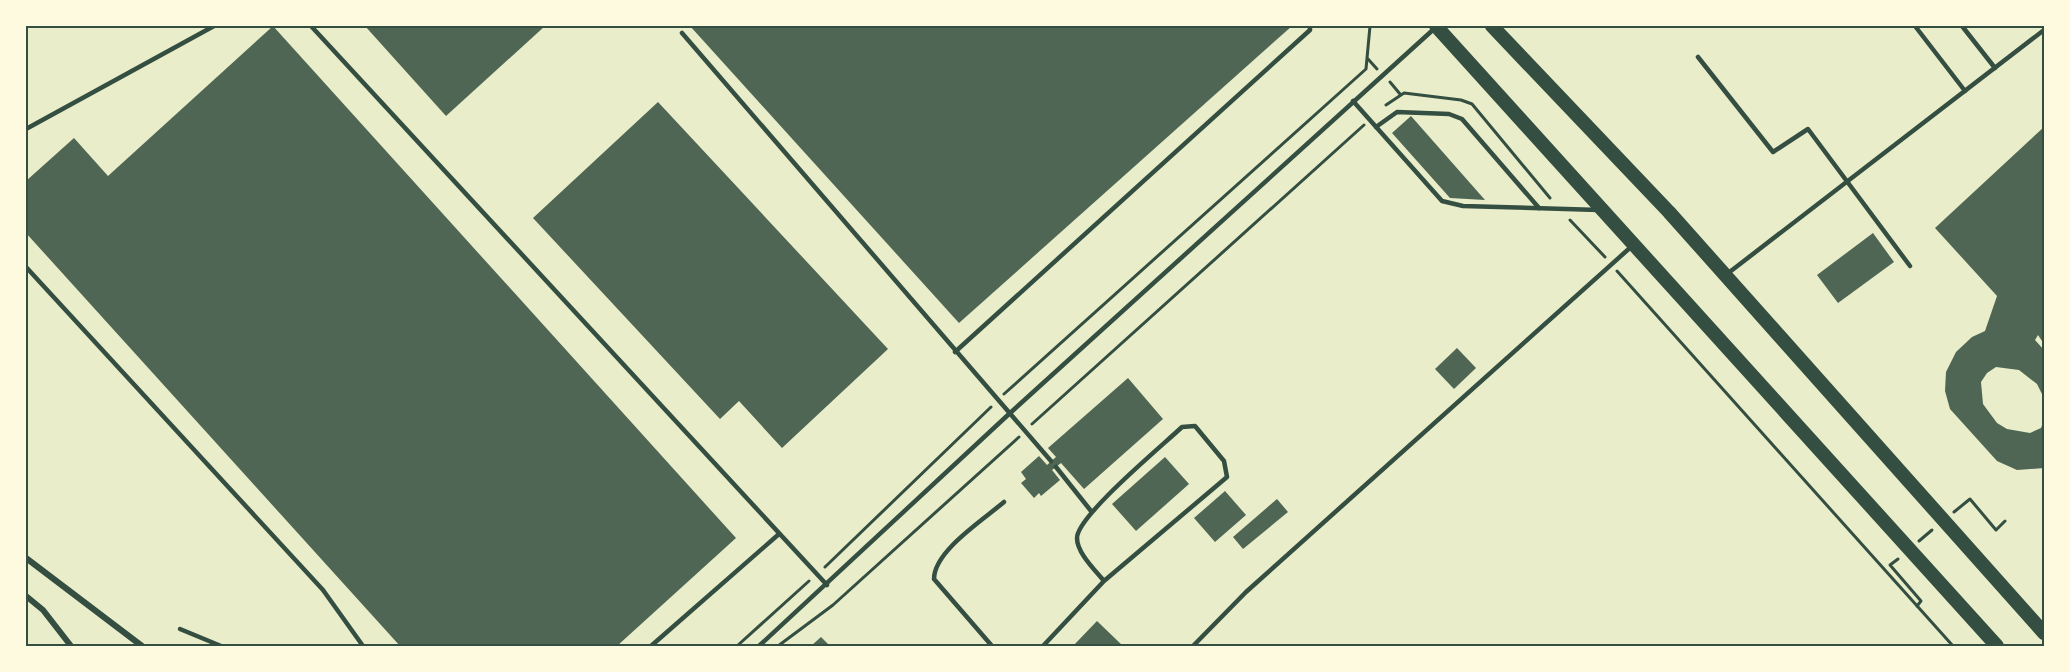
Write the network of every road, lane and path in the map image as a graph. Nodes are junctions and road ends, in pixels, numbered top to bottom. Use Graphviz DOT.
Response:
graph roads {
  1 [pos="214,26"];
  2 [pos="311,26"];
  3 [pos="1310,26"];
  4 [pos="1370,26"];
  5 [pos="1436,26"];
  6 [pos="1492,26"];
  7 [pos="1915,26"];
  8 [pos="1962,26"];
  9 [pos="2044,30"];
  10 [pos="682,33"];
  11 [pos="1698,57"];
  12 [pos="1995,68"];
  13 [pos="1965,91"];
  14 [pos="1353,101"];
  15 [pos="1370,120"];
  16 [pos="1376,127"];
  17 [pos="26,129"];
  18 [pos="1846,182"];
  19 [pos="1539,208"];
  20 [pos="1560,209"];
  21 [pos="1604,210"];
  22 [pos="1634,244"];
  23 [pos="1611,264"];
  24 [pos="1910,266"];
  25 [pos="26,267"];
  26 [pos="1725,275"];
  27 [pos="955,352"];
  28 [pos="997,400"];
  29 [pos="1009,414"];
  30 [pos="1024,432"];
  31 [pos="1051,461"];
  32 [pos="1056,467"];
  33 [pos="1004,502"];
  34 [pos="1091,511"];
  35 [pos="1952,514"];
  36 [pos="2005,521"];
  37 [pos="1934,529"];
  38 [pos="779,534"];
  39 [pos="1916,543"];
  40 [pos="26,558"];
  41 [pos="1899,558"];
  42 [pos="817,574"];
  43 [pos="1104,581"];
  44 [pos="827,585"];
  45 [pos="26,596"];
  46 [pos="1917,606"];
  47 [pos="180,628"];
  48 [pos="2044,633"];
  49 [pos="71,646"];
  50 [pos="142,646"];
  51 [pos="220,646"];
  52 [pos="363,646"];
  53 [pos="651,646"];
  54 [pos="737,646"];
  55 [pos="759,646"];
  56 [pos="778,646"];
  57 [pos="992,646"];
  58 [pos="1043,646"];
  59 [pos="1193,646"];
  60 [pos="1953,646"];
  61 [pos="1997,646"];
  1 -- 17 [label="lane"];
  2 -- 38 [label="lane"];
  3 -- 27 [label="lane"];
  4 -- 28 [label="path"];
  5 -- 14 [label="lane"];
  5 -- 21 [label="highway"];
  6 -- 26 [label="highway"];
  7 -- 13 [label="lane"];
  8 -- 12 [label="lane"];
  9 -- 12 [label="lane"];
  10 -- 27 [label="lane"];
  11 -- 18 [label="lane"];
  12 -- 13 [label="lane"];
  13 -- 18 [label="lane"];
  14 -- 15 [label="lane"];
  14 -- 29 [label="lane"];
  15 -- 16 [label="lane"];
  15 -- 20 [label="path"];
  15 -- 30 [label="path"];
  16 -- 19 [label="lane"];
  16 -- 19 [label="lane"];
  18 -- 24 [label="lane"];
  18 -- 26 [label="lane"];
  19 -- 20 [label="lane"];
  20 -- 21 [label="lane"];
  20 -- 23 [label="path"];
  21 -- 22 [label="highway"];
  22 -- 23 [label="lane"];
  22 -- 61 [label="highway"];
  23 -- 46 [label="path"];
  23 -- 59 [label="lane"];
  25 -- 52 [label="lane"];
  26 -- 48 [label="highway"];
  27 -- 28 [label="lane"];
  28 -- 29 [label="lane"];
  28 -- 42 [label="path"];
  29 -- 30 [label="lane"];
  29 -- 44 [label="lane"];
  30 -- 31 [label="lane"];
  30 -- 56 [label="path"];
  32 -- 34 [label="lane"];
  33 -- 57 [label="lane"];
  34 -- 43 [label="lane"];
  34 -- 43 [label="lane"];
  35 -- 36 [label="path"];
  37 -- 39 [label="path"];
  38 -- 42 [label="lane"];
  38 -- 53 [label="lane"];
  40 -- 50 [label="street"];
  41 -- 46 [label="path"];
  42 -- 44 [label="lane"];
  42 -- 54 [label="path"];
  43 -- 58 [label="lane"];
  44 -- 55 [label="lane"];
  45 -- 49 [label="street"];
  46 -- 60 [label="path"];
  47 -- 51 [label="lane"];
}
